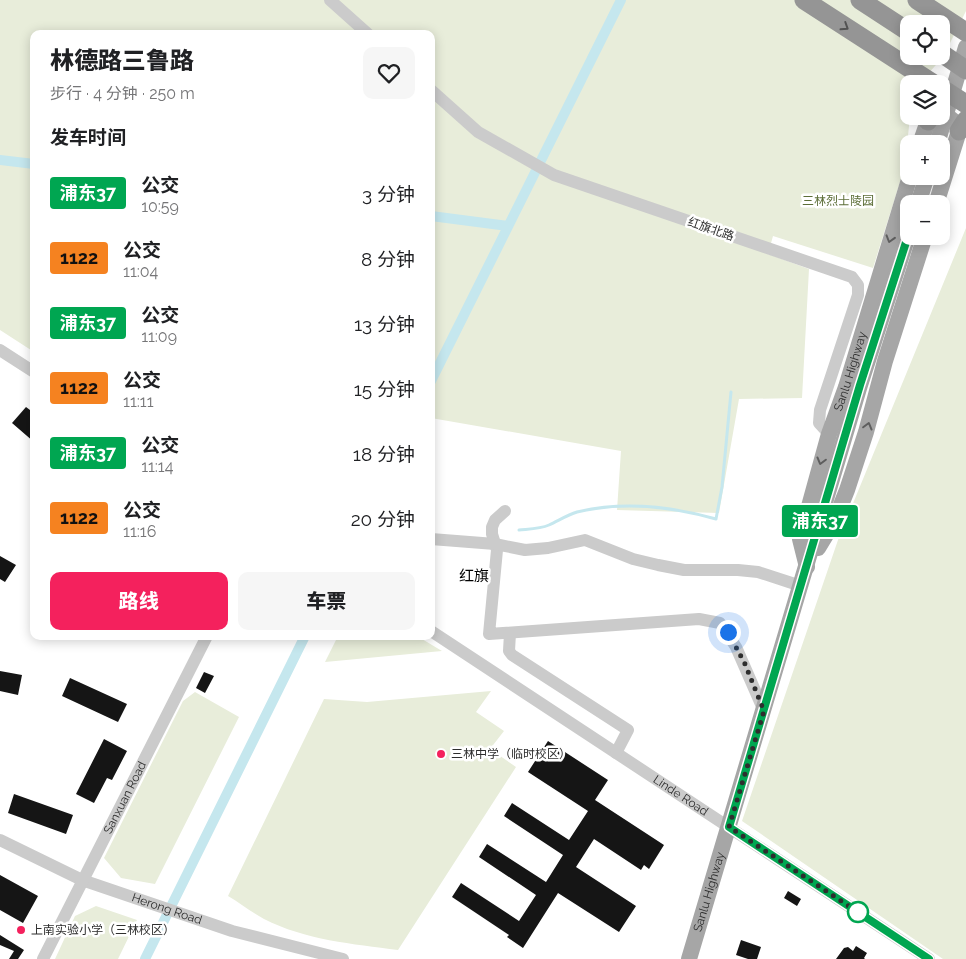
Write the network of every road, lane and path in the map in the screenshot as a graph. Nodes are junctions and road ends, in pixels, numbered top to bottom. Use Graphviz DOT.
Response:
graph roads {
  1 [pos="330,0"];
  2 [pos="804,0"];
  3 [pos="860,0"];
  4 [pos="917,0"];
  5 [pos="900,26"];
  6 [pos="364,30"];
  7 [pos="966,32"];
  8 [pos="966,47"];
  9 [pos="950,59"];
  10 [pos="966,70"];
  11 [pos="916,75"];
  12 [pos="950,94"];
  13 [pos="435,97"];
  14 [pos="966,104"];
  15 [pos="950,118"];
  16 [pos="962,126"];
  17 [pos="940,135"];
  18 [pos="907,185"];
  19 [pos="939,195"];
  20 [pos="905,245"];
  21 [pos="922,245"];
  22 [pos="0,350"];
  23 [pos="30,369"];
  24 [pos="829,434"];
  25 [pos="505,511"];
  26 [pos="435,539"];
  27 [pos="495,544"];
  28 [pos="807,567"];
  29 [pos="801,586"];
  30 [pos="510,633"];
  31 [pos="435,634"];
  32 [pos="205,640"];
  33 [pos="764,711"];
  34 [pos="616,753"];
  35 [pos="729,827"];
  36 [pos="0,840"];
  37 [pos="82,880"];
  38 [pos="43,959"];
  39 [pos="343,959"];
  40 [pos="689,959"];
  41 [pos="929,959"];
  1 -- 6 [label="street"];
  2 -- 11 [label="highway, one-way"];
  3 -- 5 [label="highway"];
  4 -- 7 [label="highway"];
  8 -- 17 [label="main road"];
  9 -- 10 [label="highway"];
  12 -- 14 [label="highway"];
  13 -- 24 [label="street, 红旗北路"];
  15 -- 16 [label="main road"];
  16 -- 19 [label="main road"];
  18 -- 24 [label="main road, Sanlu Highway, one-way"];
  20 -- 28 [label="main road, Sanlu Highway"];
  28 -- 21 [label="main road, Sanlu Highway, one-way"];
  22 -- 23 [label="street"];
  24 -- 28 [label="main road, Sanlu Highway, one-way"];
  25 -- 27 [label="street"];
  26 -- 27 [label="street"];
  27 -- 29 [label="street"];
  27 -- 30 [label="street"];
  28 -- 29 [label="main road, Sanlu Highway"];
  29 -- 33 [label="main road, Sanlu Highway"];
  30 -- 33 [label="street"];
  30 -- 34 [label="street"];
  31 -- 34 [label="street, Linde Road"];
  32 -- 37 [label="street, Sanxuan Road"];
  33 -- 35 [label="main road, Sanlu Highway"];
  34 -- 35 [label="street, Linde Road"];
  35 -- 40 [label="main road, Sanlu Highway"];
  35 -- 41 [label="street, Linde Road"];
  36 -- 37 [label="street, Herong Road"];
  37 -- 38 [label="street, Sanxuan Road"];
  37 -- 39 [label="street, Herong Road"];
}
